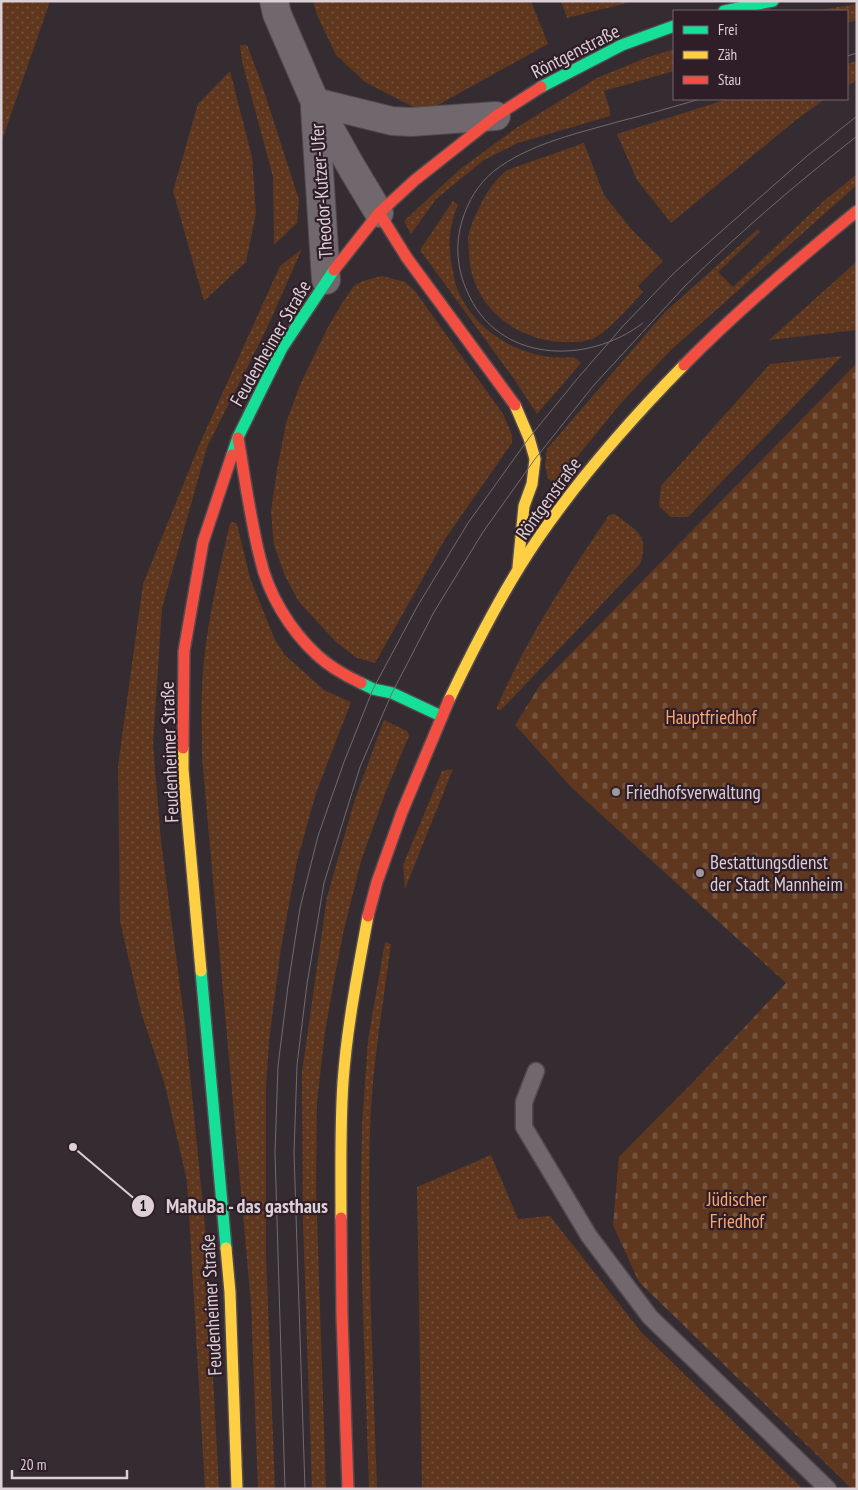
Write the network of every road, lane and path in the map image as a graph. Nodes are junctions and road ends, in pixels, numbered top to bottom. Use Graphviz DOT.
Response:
graph roads {
  1 [pos="274,1"];
  2 [pos="773,1"];
  3 [pos="729,10"];
  4 [pos="673,26"];
  5 [pos="315,102"];
  6 [pos="496,116"];
  7 [pos="857,211"];
  8 [pos="379,213"];
  9 [pos="326,280"];
  10 [pos="238,437"];
  11 [pos="517,571"];
  12 [pos="440,716"];
  13 [pos="536,1072"];
  14 [pos="237,1489"];
  15 [pos="348,1489"];
  16 [pos="828,1489"];
  1 -- 5 [label="street, Theodor-Kutzer-Ufer"];
  2 -- 3 [label="main road"];
  4 -- 6 [label="main road, Röntgenstraße"];
  5 -- 6 [label="street, Theodor-Kutzer-Ufer"];
  5 -- 8 [label="street, Theodor-Kutzer-Ufer"];
  5 -- 9 [label="street, Theodor-Kutzer-Ufer"];
  6 -- 8 [label="main road, Feudenheimer Straße"];
  7 -- 11 [label="main road, Röntgenstraße"];
  8 -- 9 [label="main road, Feudenheimer Straße"];
  8 -- 11 [label="main road"];
  9 -- 10 [label="main road, Feudenheimer Straße"];
  10 -- 12 [label="main road"];
  10 -- 14 [label="main road, Feudenheimer Straße"];
  11 -- 12 [label="main road, Röntgenstraße"];
  12 -- 15 [label="main road, Röntgenstraße"];
  13 -- 16 [label="lane"];
}
